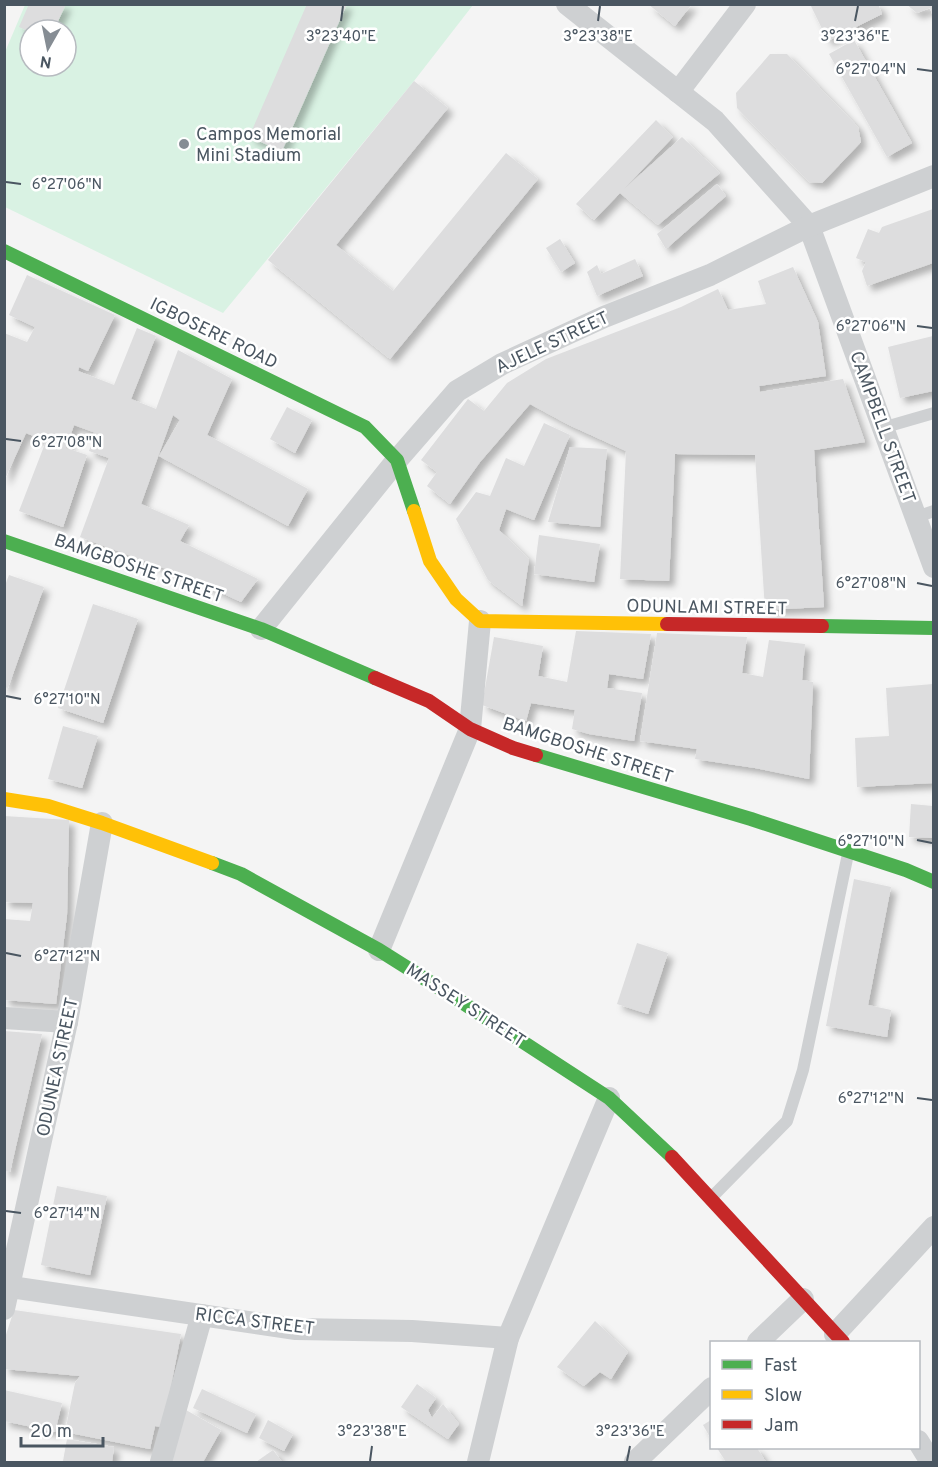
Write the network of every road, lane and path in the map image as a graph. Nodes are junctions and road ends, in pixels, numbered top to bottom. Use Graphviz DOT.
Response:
graph roads {
  1 [pos="567,4"];
  2 [pos="745,4"];
  3 [pos="678,92"];
  4 [pos="933,176"];
  5 [pos="809,226"];
  6 [pos="4,250"];
  7 [pos="933,413"];
  8 [pos="882,428"];
  9 [pos="398,460"];
  10 [pos="925,514"];
  11 [pos="4,541"];
  12 [pos="933,567"];
  13 [pos="480,621"];
  14 [pos="933,628"];
  15 [pos="261,629"];
  16 [pos="470,729"];
  17 [pos="4,799"];
  18 [pos="102,823"];
  19 [pos="849,851"];
  20 [pos="933,882"];
  21 [pos="379,950"];
  22 [pos="4,1018"];
  23 [pos="67,1022"];
  24 [pos="609,1098"];
  25 [pos="711,1198"];
  26 [pos="933,1227"];
  27 [pos="7,1286"];
  28 [pos="803,1299"];
  29 [pos="4,1309"];
  30 [pos="202,1315"];
  31 [pos="508,1338"];
  32 [pos="839,1338"];
  33 [pos="759,1341"];
  34 [pos="710,1389"];
  35 [pos="920,1444"];
  36 [pos="161,1462"];
  37 [pos="478,1462"];
  38 [pos="634,1462"];
  39 [pos="931,1462"];
  1 -- 3 [label="street, CAMPBELL STREET"];
  2 -- 3 [label="street"];
  3 -- 5 [label="street, CAMPBELL STREET"];
  4 -- 5 [label="street, AJELE STREET"];
  5 -- 8 [label="street, CAMPBELL STREET"];
  5 -- 9 [label="street, AJELE STREET"];
  6 -- 9 [label="main road, IGBOSERE ROAD"];
  7 -- 8 [label="lane"];
  8 -- 10 [label="street, CAMPBELL STREET"];
  9 -- 13 [label="main road"];
  9 -- 15 [label="street, AJELE STREET"];
  10 -- 12 [label="street, CAMPBELL STREET"];
  11 -- 15 [label="main road, BAMGBOSHE STREET"];
  13 -- 14 [label="main road, ODUNLAMI STREET"];
  13 -- 16 [label="street"];
  15 -- 16 [label="main road, BAMGBOSHE STREET"];
  16 -- 19 [label="main road, BAMGBOSHE STREET"];
  16 -- 21 [label="street"];
  17 -- 18 [label="main road, MASSEY STREET"];
  18 -- 21 [label="main road, MASSEY STREET"];
  18 -- 23 [label="street, ODUNEA STREET"];
  19 -- 20 [label="main road, BAMGBOSHE STREET"];
  19 -- 25 [label="lane"];
  21 -- 24 [label="main road, MASSEY STREET"];
  22 -- 23 [label="street"];
  23 -- 27 [label="street, ODUNEA STREET"];
  24 -- 25 [label="main road, MASSEY STREET"];
  24 -- 31 [label="street"];
  25 -- 28 [label="main road, MASSEY STREET"];
  26 -- 32 [label="street"];
  27 -- 29 [label="street, ODUNEA STREET"];
  27 -- 30 [label="street, RICCA STREET"];
  28 -- 32 [label="main road, MASSEY STREET"];
  28 -- 33 [label="street"];
  30 -- 31 [label="street, RICCA STREET"];
  30 -- 36 [label="street"];
  31 -- 37 [label="street"];
  34 -- 38 [label="street"];
  35 -- 39 [label="street"];
}
